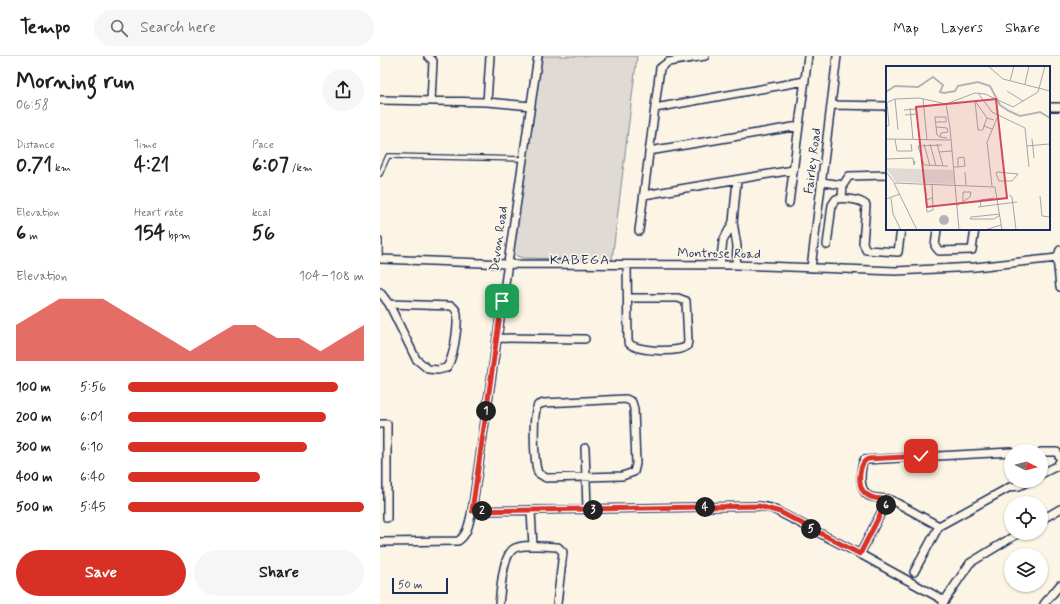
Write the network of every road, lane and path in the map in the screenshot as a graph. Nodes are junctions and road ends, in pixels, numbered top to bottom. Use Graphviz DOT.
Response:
graph roads {
  1 [pos="428,56"];
  2 [pos="490,56"];
  3 [pos="538,56"];
  4 [pos="705,56"];
  5 [pos="808,56"];
  6 [pos="837,56"];
  7 [pos="805,81"];
  8 [pos="380,100"];
  9 [pos="431,101"];
  10 [pos="487,102"];
  11 [pos="832,105"];
  12 [pos="531,106"];
  13 [pos="886,106"];
  14 [pos="655,108"];
  15 [pos="799,126"];
  16 [pos="649,151"];
  17 [pos="522,158"];
  18 [pos="793,170"];
  19 [pos="380,174"];
  20 [pos="886,176"];
  21 [pos="737,180"];
  22 [pos="822,182"];
  23 [pos="843,185"];
  24 [pos="644,195"];
  25 [pos="842,198"];
  26 [pos="789,203"];
  27 [pos="733,222"];
  28 [pos="901,230"];
  29 [pos="937,230"];
  30 [pos="975,230"];
  31 [pos="639,231"];
  32 [pos="380,240"];
  33 [pos="827,245"];
  34 [pos="1060,250"];
  35 [pos="1058,258"];
  36 [pos="380,259"];
  37 [pos="507,264"];
  38 [pos="627,265"];
  39 [pos="720,265"];
  40 [pos="736,265"];
  41 [pos="810,268"];
  42 [pos="1060,287"];
  43 [pos="380,292"];
  44 [pos="628,298"];
  45 [pos="389,304"];
  46 [pos="497,338"];
  47 [pos="585,339"];
  48 [pos="380,424"];
  49 [pos="585,448"];
  50 [pos="1048,451"];
  51 [pos="1004,452"];
  52 [pos="1060,459"];
  53 [pos="1048,470"];
  54 [pos="585,477"];
  55 [pos="1006,488"];
  56 [pos="384,493"];
  57 [pos="888,499"];
  58 [pos="1060,509"];
  59 [pos="587,510"];
  60 [pos="472,511"];
  61 [pos="531,511"];
  62 [pos="1048,516"];
  63 [pos="388,518"];
  64 [pos="939,526"];
  65 [pos="1008,540"];
  66 [pos="380,542"];
  67 [pos="533,546"];
  68 [pos="860,554"];
  69 [pos="914,572"];
  70 [pos="1060,585"];
  71 [pos="944,602"];
  72 [pos="499,604"];
  73 [pos="557,604"];
  74 [pos="1044,604"];
  1 -- 9 [label="street"];
  2 -- 10 [label="street"];
  3 -- 12 [label="street, Devon Road"];
  4 -- 14 [label="street"];
  5 -- 7 [label="street"];
  6 -- 11 [label="street, Fairley Road"];
  7 -- 14 [label="street"];
  7 -- 15 [label="street"];
  8 -- 9 [label="street"];
  9 -- 10 [label="street"];
  10 -- 12 [label="street"];
  11 -- 13 [label="street"];
  11 -- 22 [label="street, Fairley Road"];
  12 -- 17 [label="street, Devon Road"];
  14 -- 16 [label="street"];
  15 -- 16 [label="street"];
  15 -- 18 [label="street"];
  16 -- 24 [label="street"];
  17 -- 19 [label="lane"];
  17 -- 37 [label="street, Devon Road"];
  18 -- 21 [label="street"];
  18 -- 26 [label="street"];
  20 -- 23 [label="street"];
  21 -- 24 [label="street"];
  21 -- 27 [label="street"];
  22 -- 23 [label="street"];
  22 -- 41 [label="street, Fairley Road"];
  23 -- 25 [label="street"];
  24 -- 31 [label="street"];
  25 -- 28 [label="street"];
  25 -- 33 [label="street"];
  27 -- 39 [label="street"];
  27 -- 40 [label="street"];
  29 -- 30 [label="street"];
  32 -- 36 [label="lane"];
  34 -- 35 [label="street"];
  35 -- 41 [label="street, Montrose Road"];
  35 -- 42 [label="street"];
  36 -- 37 [label="street, Montrose Road"];
  37 -- 38 [label="street, Montrose Road"];
  37 -- 46 [label="street, Devon Road"];
  38 -- 39 [label="street, Montrose Road"];
  38 -- 44 [label="street"];
  39 -- 40 [label="street, Montrose Road"];
  40 -- 41 [label="street, Montrose Road"];
  43 -- 45 [label="street"];
  44 -- 44 [label="street"];
  45 -- 45 [label="street"];
  46 -- 47 [label="street"];
  46 -- 60 [label="street, Devon Road"];
  48 -- 56 [label="street"];
  49 -- 54 [label="street"];
  50 -- 52 [label="street"];
  51 -- 57 [label="street"];
  52 -- 53 [label="street"];
  54 -- 54 [label="street"];
  54 -- 59 [label="street"];
  55 -- 64 [label="street"];
  56 -- 63 [label="street"];
  57 -- 64 [label="street"];
  57 -- 68 [label="street"];
  58 -- 62 [label="street"];
  59 -- 61 [label="street"];
  59 -- 68 [label="street"];
  60 -- 61 [label="street"];
  60 -- 66 [label="street, Devon Road"];
  61 -- 67 [label="street"];
  64 -- 69 [label="street"];
  65 -- 71 [label="street"];
  67 -- 72 [label="street"];
  67 -- 73 [label="street"];
  68 -- 71 [label="street"];
  70 -- 74 [label="street"];
}
